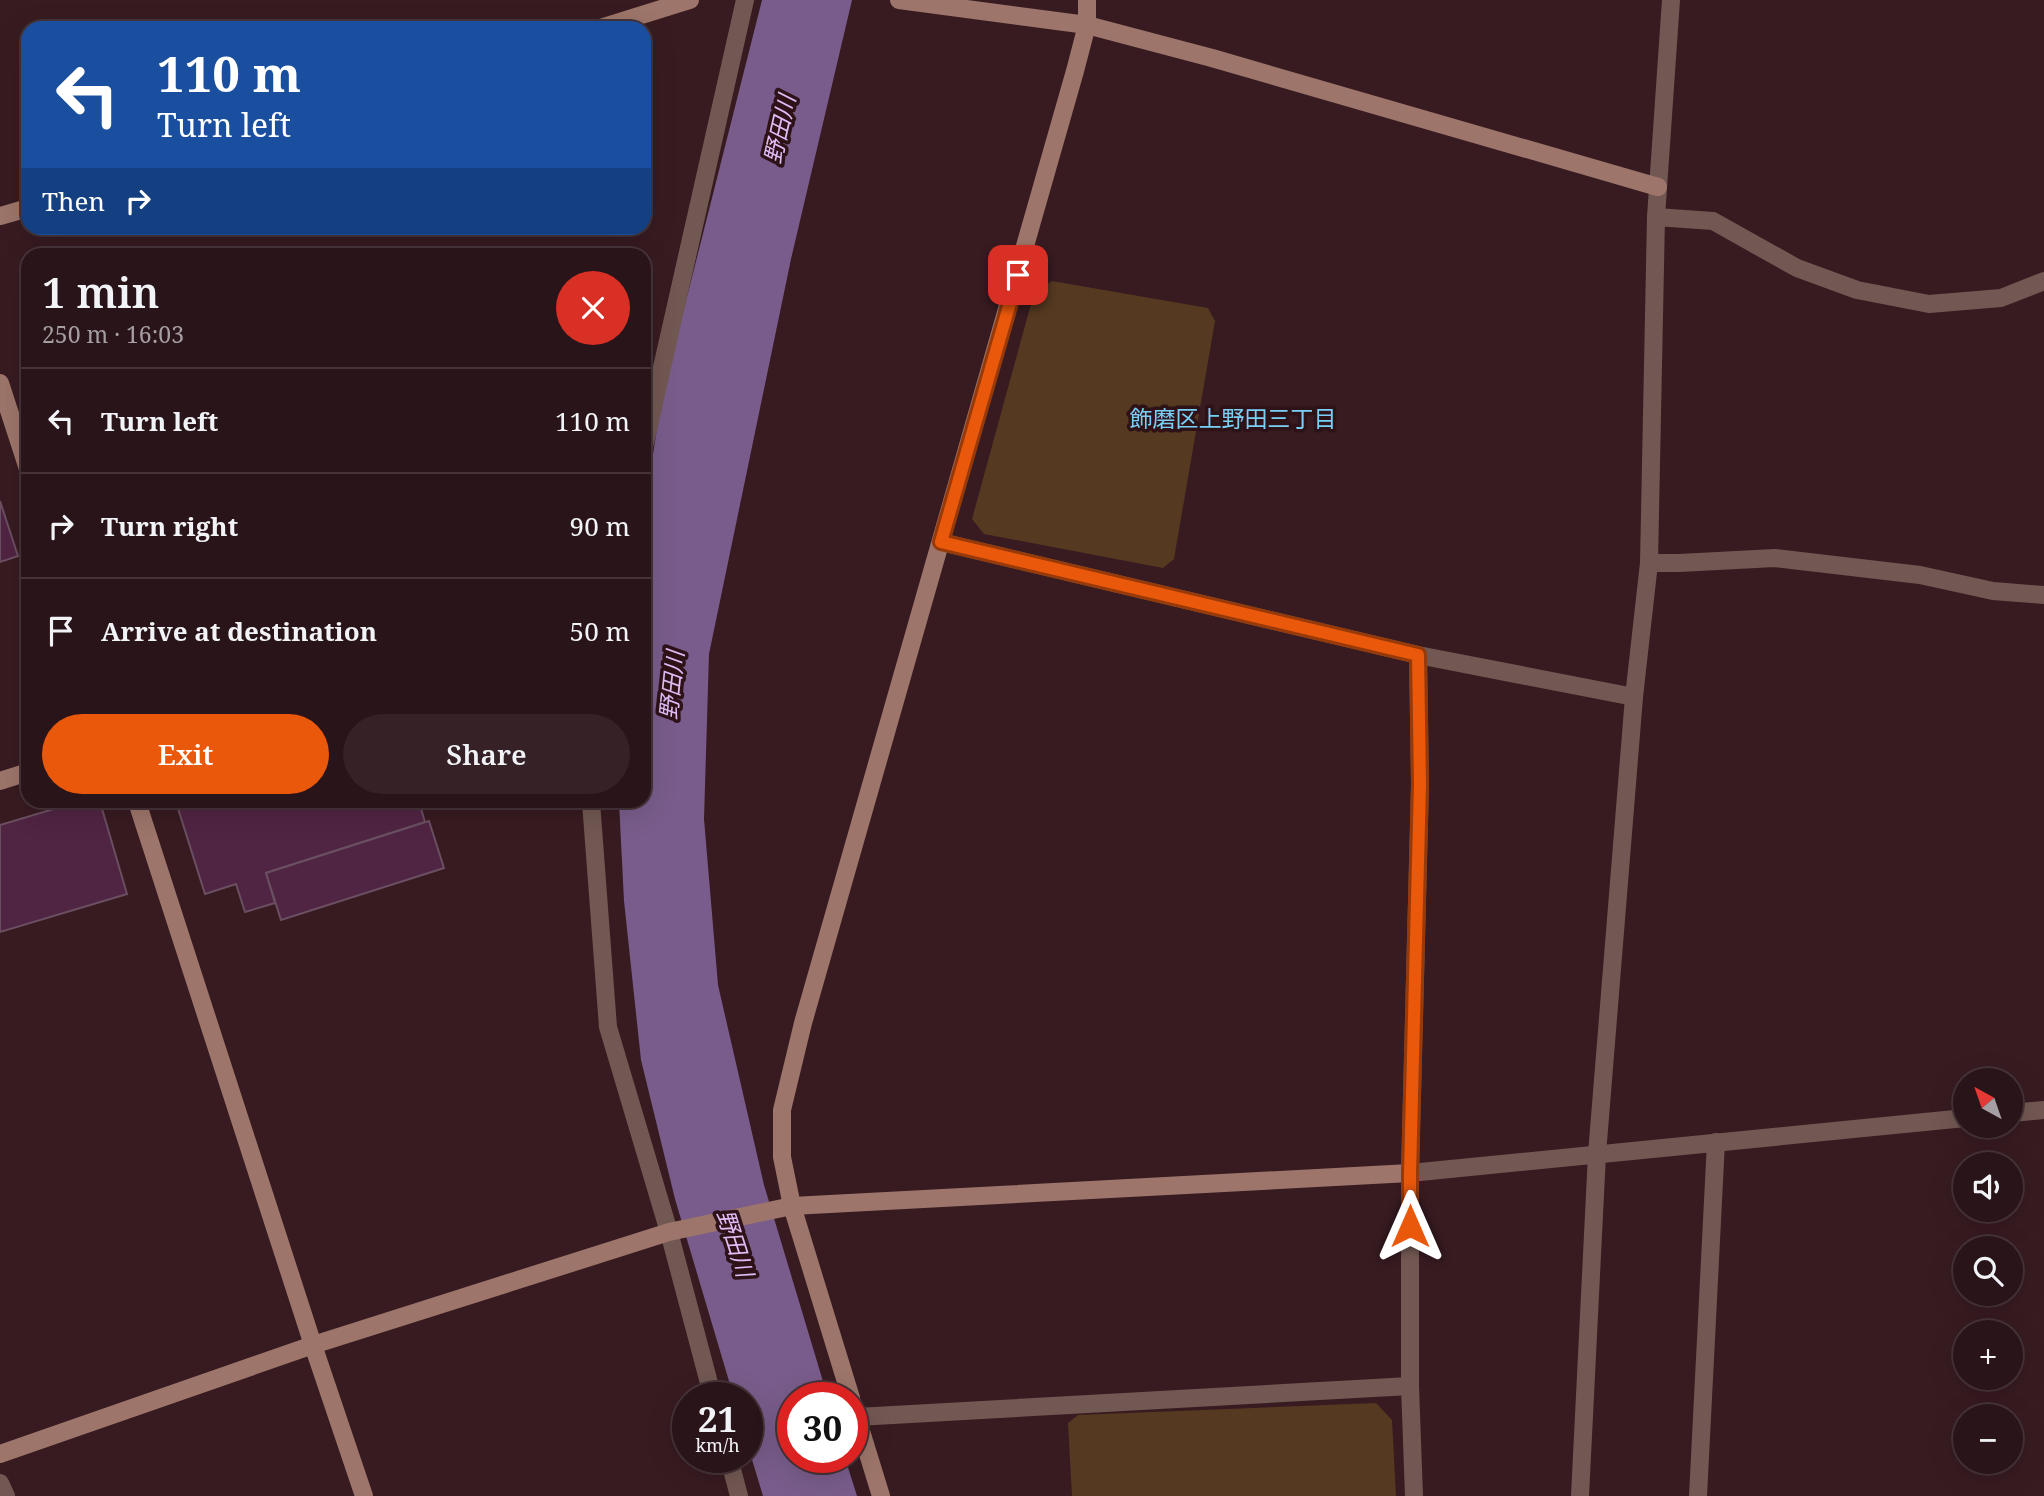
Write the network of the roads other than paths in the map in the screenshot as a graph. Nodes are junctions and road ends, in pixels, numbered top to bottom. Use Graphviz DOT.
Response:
graph roads {
  1 [pos="690,0"];
  2 [pos="745,0"];
  3 [pos="899,0"];
  4 [pos="1087,0"];
  5 [pos="1671,0"];
  6 [pos="622,21"];
  7 [pos="1087,25"];
  8 [pos="1658,187"];
  9 [pos="21,210"];
  10 [pos="0,216"];
  11 [pos="1656,217"];
  12 [pos="2044,281"];
  13 [pos="0,383"];
  14 [pos="651,416"];
  15 [pos="21,448"];
  16 [pos="941,542"];
  17 [pos="1649,563"];
  18 [pos="2044,595"];
  19 [pos="1418,655"];
  20 [pos="1634,697"];
  21 [pos="21,774"];
  22 [pos="0,781"];
  23 [pos="139,808"];
  24 [pos="591,808"];
  25 [pos="2044,1110"];
  26 [pos="2023,1112"];
  27 [pos="1953,1119"];
  28 [pos="1716,1142"];
  29 [pos="1597,1154"];
  30 [pos="1410,1173"];
  31 [pos="792,1206"];
  32 [pos="669,1231"];
  33 [pos="313,1345"];
  34 [pos="709,1382"];
  35 [pos="847,1382"];
  36 [pos="1410,1386"];
  37 [pos="868,1405"];
  38 [pos="868,1453"];
  39 [pos="0,1454"];
  40 [pos="733,1473"];
  41 [pos="0,1483"];
  42 [pos="6,1496"];
  43 [pos="364,1496"];
  44 [pos="739,1496"];
  45 [pos="881,1496"];
  46 [pos="1414,1496"];
  47 [pos="1580,1496"];
  48 [pos="1698,1496"];
  1 -- 6 [label="street"];
  2 -- 14 [label="street"];
  3 -- 7 [label="street"];
  4 -- 7 [label="street"];
  5 -- 8 [label="street"];
  7 -- 8 [label="street"];
  7 -- 16 [label="street"];
  8 -- 11 [label="street"];
  9 -- 10 [label="street"];
  11 -- 12 [label="street"];
  11 -- 17 [label="street"];
  13 -- 15 [label="street"];
  16 -- 19 [label="street"];
  16 -- 31 [label="street"];
  17 -- 18 [label="street"];
  17 -- 20 [label="street"];
  19 -- 20 [label="street"];
  19 -- 30 [label="street"];
  20 -- 29 [label="street"];
  21 -- 22 [label="street"];
  23 -- 33 [label="street"];
  24 -- 32 [label="street"];
  25 -- 26 [label="street"];
  27 -- 28 [label="street"];
  28 -- 29 [label="street"];
  28 -- 48 [label="street"];
  29 -- 30 [label="street"];
  29 -- 47 [label="street"];
  30 -- 31 [label="street"];
  30 -- 36 [label="street"];
  31 -- 32 [label="street"];
  31 -- 35 [label="street"];
  32 -- 33 [label="street"];
  32 -- 34 [label="street"];
  33 -- 39 [label="street"];
  33 -- 43 [label="street"];
  36 -- 37 [label="street"];
  36 -- 46 [label="street"];
  38 -- 45 [label="street"];
  40 -- 44 [label="street"];
  41 -- 42 [label="street"];
}
